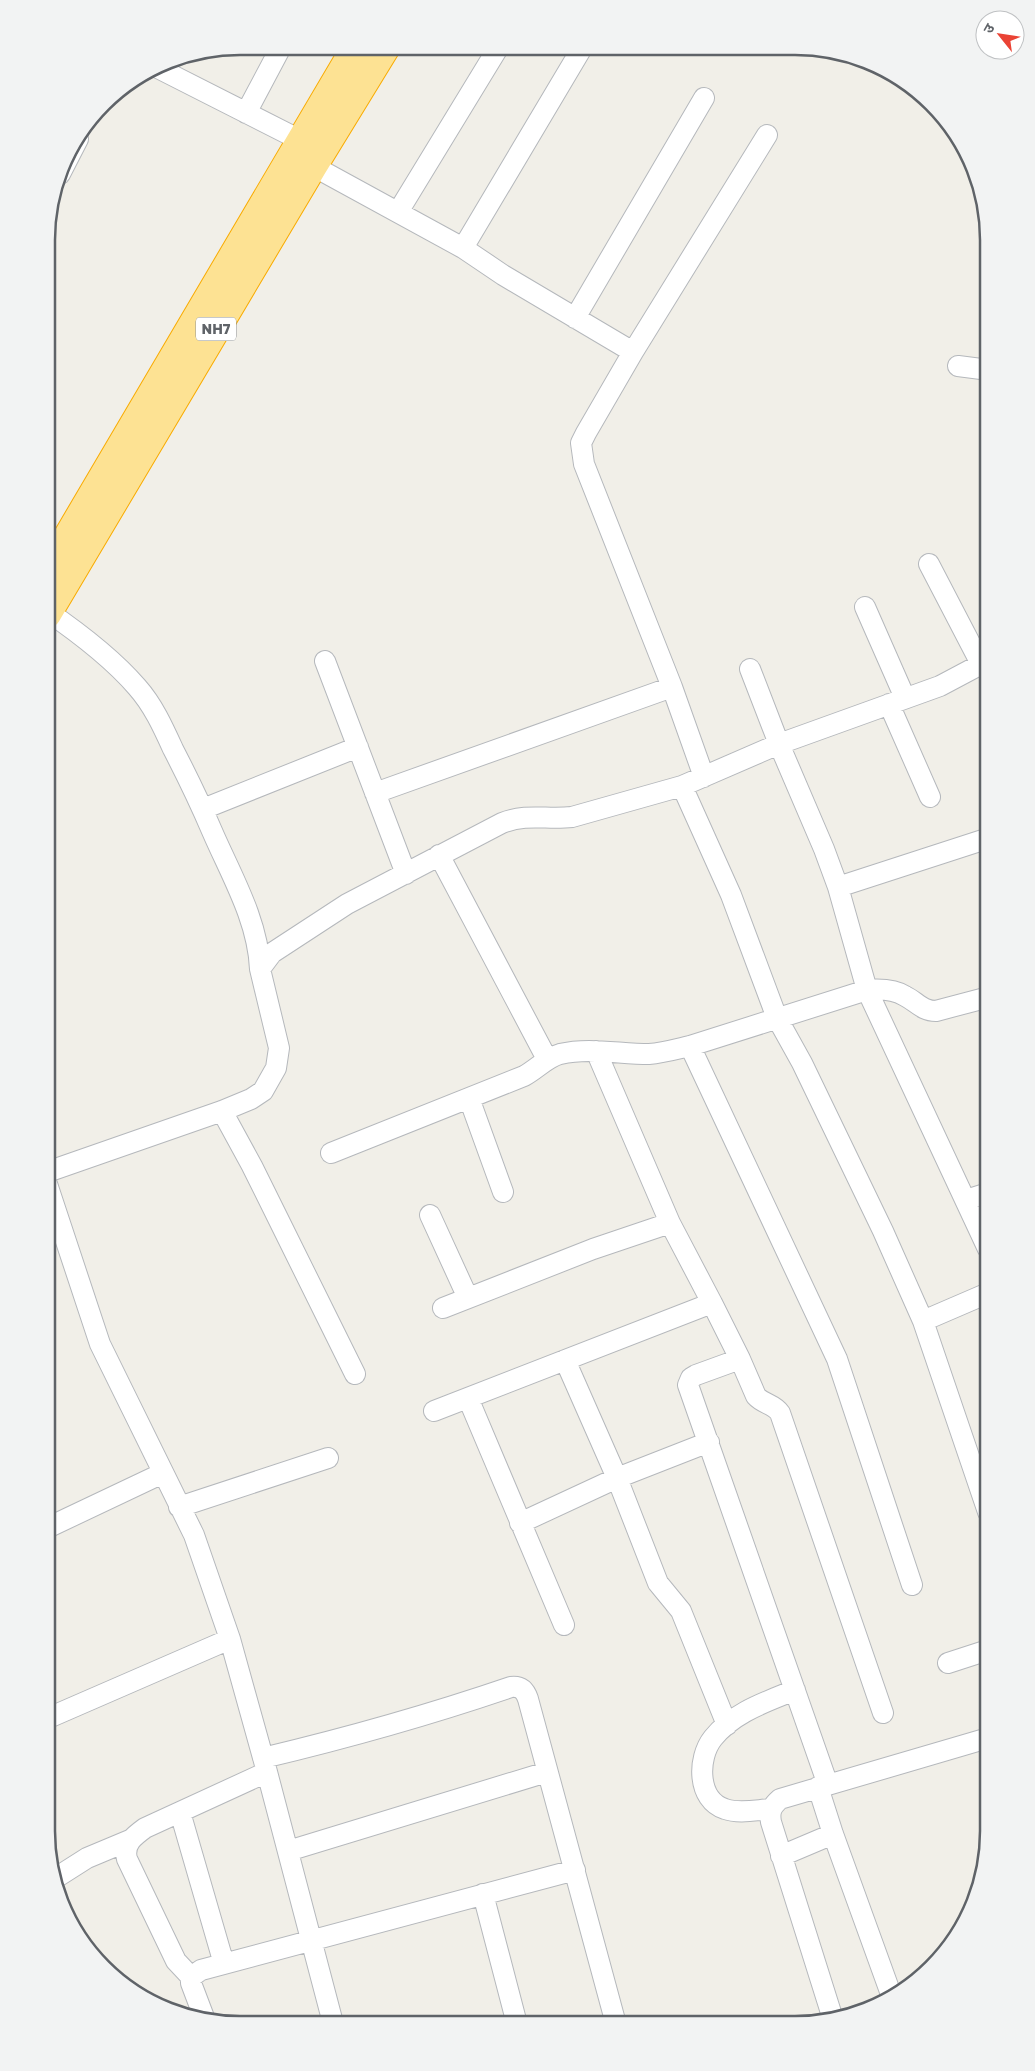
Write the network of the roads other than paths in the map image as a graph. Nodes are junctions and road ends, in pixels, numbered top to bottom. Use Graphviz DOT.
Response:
graph roads {
  1 [pos="276,55"];
  2 [pos="351,55"];
  3 [pos="381,55"];
  4 [pos="494,55"];
  5 [pos="578,55"];
  6 [pos="164,71"];
  7 [pos="704,98"];
  8 [pos="246,113"];
  9 [pos="768,135"];
  10 [pos="300,140"];
  11 [pos="313,166"];
  12 [pos="398,212"];
  13 [pos="463,248"];
  14 [pos="575,318"];
  15 [pos="633,352"];
  16 [pos="958,366"];
  17 [pos="980,369"];
  18 [pos="55,558"];
  19 [pos="930,564"];
  20 [pos="55,600"];
  21 [pos="865,607"];
  22 [pos="55,617"];
  23 [pos="980,653"];
  24 [pos="325,661"];
  25 [pos="980,665"];
  26 [pos="750,669"];
  27 [pos="672,687"];
  28 [pos="897,701"];
  29 [pos="778,744"];
  30 [pos="358,747"];
  31 [pos="704,777"];
  32 [pos="682,786"];
  33 [pos="376,792"];
  34 [pos="930,797"];
  35 [pos="203,809"];
  36 [pos="980,841"];
  37 [pos="439,855"];
  38 [pos="406,874"];
  39 [pos="838,887"];
  40 [pos="260,969"];
  41 [pos="867,990"];
  42 [pos="980,999"];
  43 [pos="777,1018"];
  44 [pos="690,1046"];
  45 [pos="596,1052"];
  46 [pos="547,1059"];
  47 [pos="468,1098"];
  48 [pos="222,1111"];
  49 [pos="331,1153"];
  50 [pos="55,1169"];
  51 [pos="503,1192"];
  52 [pos="980,1196"];
  53 [pos="966,1200"];
  54 [pos="55,1208"];
  55 [pos="430,1215"];
  56 [pos="670,1223"];
  57 [pos="980,1231"];
  58 [pos="980,1296"];
  59 [pos="468,1298"];
  60 [pos="712,1303"];
  61 [pos="443,1308"];
  62 [pos="923,1320"];
  63 [pos="740,1359"];
  64 [pos="565,1360"];
  65 [pos="355,1374"];
  66 [pos="468,1398"];
  67 [pos="434,1411"];
  68 [pos="709,1442"];
  69 [pos="328,1458"];
  70 [pos="163,1473"];
  71 [pos="617,1478"];
  72 [pos="980,1488"];
  73 [pos="180,1506"];
  74 [pos="520,1523"];
  75 [pos="55,1524"];
  76 [pos="912,1585"];
  77 [pos="564,1625"];
  78 [pos="230,1639"];
  79 [pos="980,1652"];
  80 [pos="948,1662"];
  81 [pos="794,1690"];
  82 [pos="883,1713"];
  83 [pos="55,1716"];
  84 [pos="727,1725"];
  85 [pos="980,1740"];
  86 [pos="265,1765"];
  87 [pos="547,1772"];
  88 [pos="823,1786"];
  89 [pos="771,1809"];
  90 [pos="180,1812"];
  91 [pos="833,1834"];
  92 [pos="130,1840"];
  93 [pos="288,1851"];
  94 [pos="781,1856"];
  95 [pos="575,1870"];
  96 [pos="60,1875"];
  97 [pos="483,1894"];
  98 [pos="312,1941"];
  99 [pos="224,1964"];
  100 [pos="192,1977"];
  101 [pos="890,1990"];
  102 [pos="201,2012"];
  103 [pos="831,2012"];
  104 [pos="331,2016"];
  105 [pos="515,2016"];
  106 [pos="614,2016"];
  1 -- 8 [label="street"];
  2 -- 10 [label="highway, NH7"];
  3 -- 11 [label="highway, NH7"];
  4 -- 12 [label="street"];
  5 -- 13 [label="street"];
  6 -- 8 [label="street"];
  7 -- 14 [label="street"];
  8 -- 10 [label="street"];
  9 -- 15 [label="street"];
  10 -- 18 [label="highway, NH7"];
  11 -- 12 [label="street"];
  11 -- 20 [label="highway, NH7"];
  12 -- 13 [label="street"];
  13 -- 14 [label="street"];
  14 -- 15 [label="street"];
  15 -- 27 [label="street"];
  16 -- 17 [label="street"];
  19 -- 23 [label="street"];
  21 -- 28 [label="street"];
  22 -- 35 [label="street"];
  24 -- 30 [label="street"];
  25 -- 28 [label="street"];
  26 -- 29 [label="street"];
  27 -- 31 [label="street"];
  27 -- 33 [label="street"];
  28 -- 29 [label="street"];
  28 -- 34 [label="street"];
  29 -- 31 [label="street"];
  29 -- 39 [label="street"];
  30 -- 33 [label="street"];
  30 -- 35 [label="street"];
  31 -- 32 [label="street"];
  32 -- 37 [label="street"];
  32 -- 43 [label="street"];
  33 -- 38 [label="street"];
  35 -- 40 [label="street"];
  36 -- 39 [label="street"];
  37 -- 38 [label="street"];
  37 -- 46 [label="street"];
  38 -- 40 [label="street"];
  39 -- 41 [label="street"];
  40 -- 48 [label="street"];
  41 -- 42 [label="street"];
  41 -- 43 [label="street"];
  41 -- 53 [label="street"];
  43 -- 44 [label="street"];
  43 -- 62 [label="street"];
  44 -- 45 [label="street"];
  44 -- 76 [label="street"];
  45 -- 46 [label="street"];
  45 -- 56 [label="street"];
  46 -- 47 [label="street"];
  47 -- 49 [label="street"];
  47 -- 51 [label="street"];
  48 -- 50 [label="street"];
  48 -- 65 [label="street"];
  52 -- 53 [label="street"];
  53 -- 57 [label="street"];
  54 -- 70 [label="street"];
  55 -- 59 [label="street"];
  56 -- 59 [label="street"];
  56 -- 60 [label="street"];
  58 -- 62 [label="street"];
  59 -- 61 [label="street"];
  60 -- 63 [label="street"];
  60 -- 64 [label="street"];
  62 -- 72 [label="street"];
  63 -- 68 [label="street"];
  63 -- 82 [label="street"];
  64 -- 66 [label="street"];
  64 -- 71 [label="street"];
  66 -- 67 [label="street"];
  66 -- 74 [label="street"];
  68 -- 71 [label="street"];
  68 -- 81 [label="street"];
  69 -- 73 [label="street"];
  70 -- 73 [label="street"];
  70 -- 75 [label="street"];
  71 -- 74 [label="street"];
  71 -- 84 [label="street"];
  73 -- 78 [label="street"];
  74 -- 77 [label="street"];
  78 -- 83 [label="street"];
  78 -- 86 [label="street"];
  79 -- 80 [label="street"];
  81 -- 84 [label="street"];
  81 -- 88 [label="street"];
  84 -- 89 [label="street"];
  85 -- 88 [label="street"];
  86 -- 87 [label="street"];
  86 -- 90 [label="street"];
  86 -- 93 [label="street"];
  87 -- 93 [label="street"];
  87 -- 95 [label="street"];
  88 -- 89 [label="street"];
  88 -- 91 [label="street"];
  89 -- 94 [label="street"];
  90 -- 92 [label="street"];
  90 -- 99 [label="street"];
  91 -- 94 [label="street"];
  91 -- 101 [label="street"];
  92 -- 96 [label="street"];
  92 -- 100 [label="street"];
  93 -- 98 [label="street"];
  94 -- 103 [label="street"];
  95 -- 97 [label="street"];
  95 -- 106 [label="street"];
  97 -- 98 [label="street"];
  97 -- 105 [label="street"];
  98 -- 99 [label="street"];
  98 -- 104 [label="street"];
  99 -- 100 [label="street"];
  100 -- 102 [label="street"];
}
